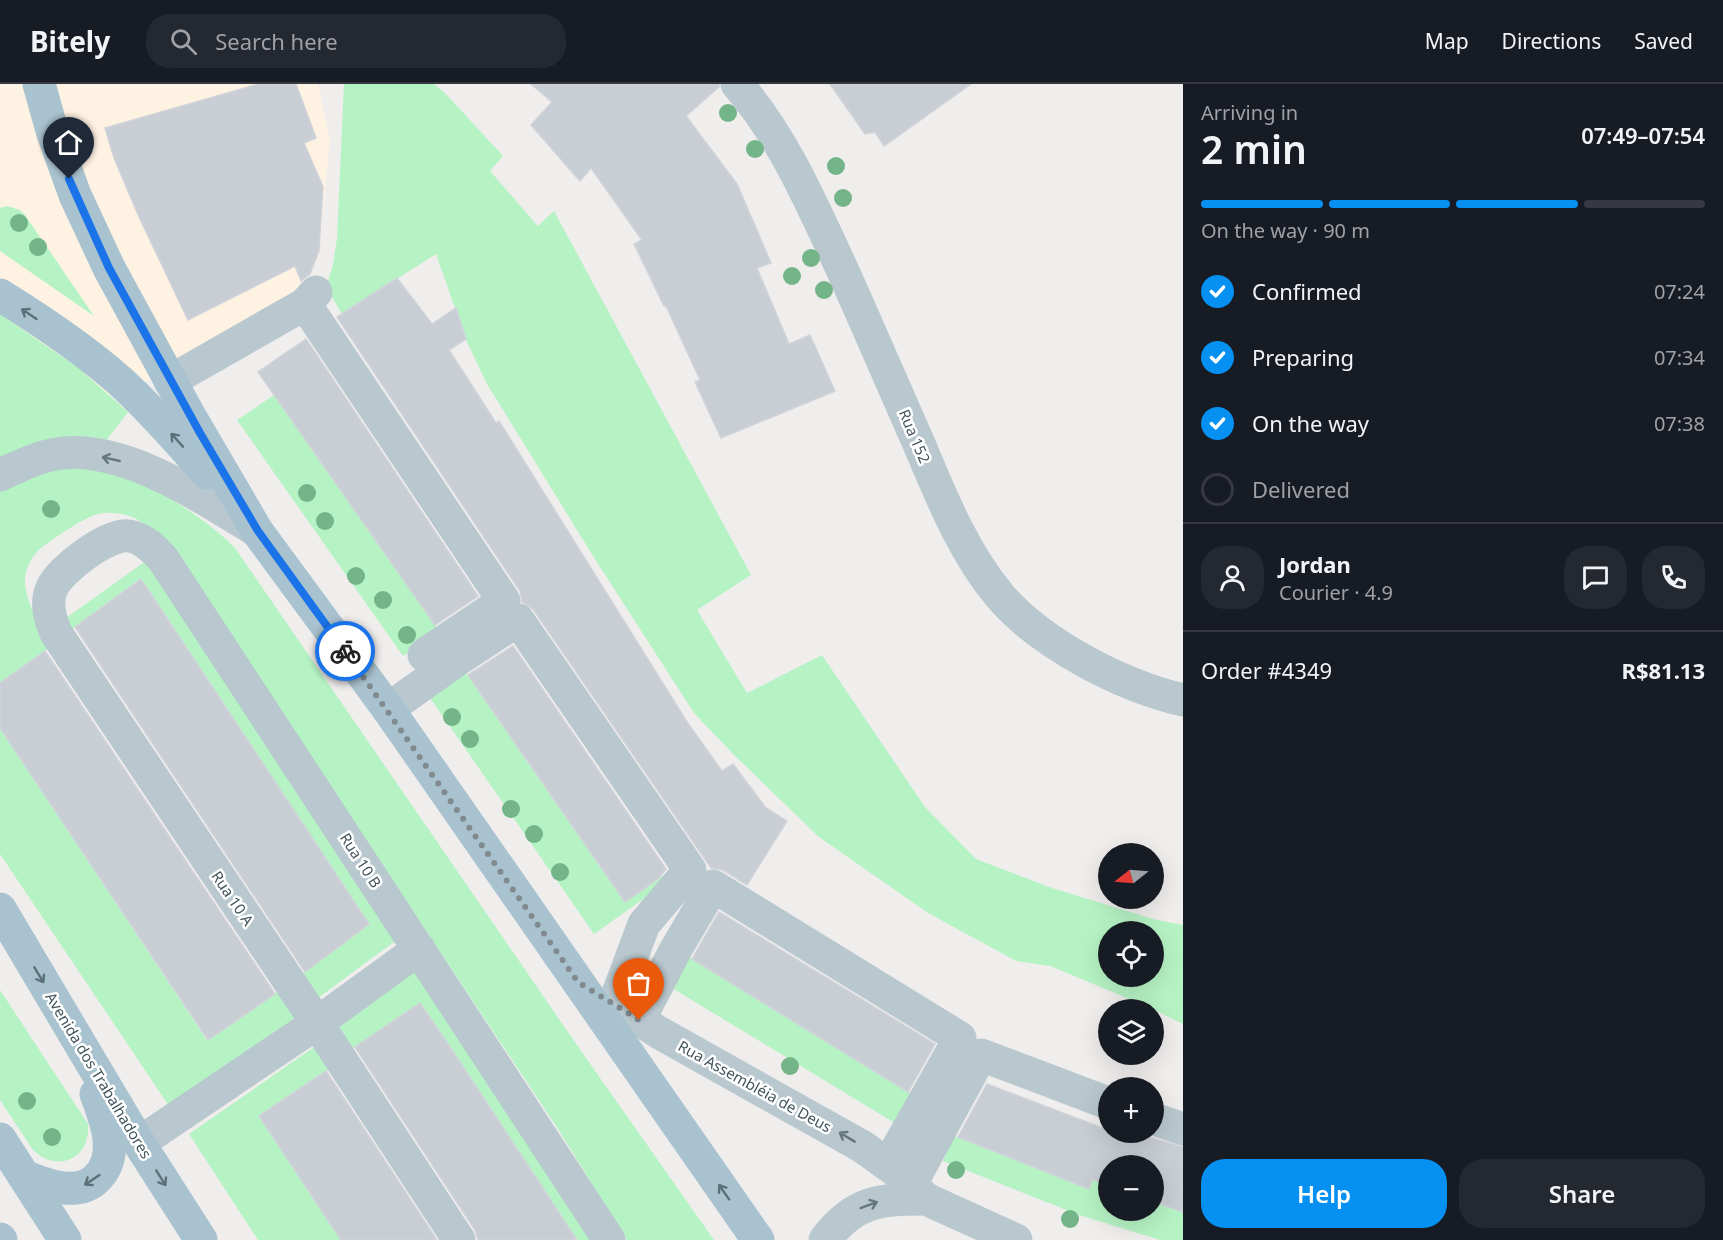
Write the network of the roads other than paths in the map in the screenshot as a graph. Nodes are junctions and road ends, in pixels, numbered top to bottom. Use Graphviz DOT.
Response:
graph roads {
  1 [pos="39,84"];
  2 [pos="737,84"];
  3 [pos="0,295"];
  4 [pos="170,381"];
  5 [pos="0,475"];
  6 [pos="258,531"];
  7 [pos="83,556"];
  8 [pos="451,650"];
  9 [pos="381,700"];
  10 [pos="1183,700"];
  11 [pos="3,917"];
  12 [pos="419,949"];
  13 [pos="578,982"];
  14 [pos="626,1012"];
  15 [pos="317,1023"];
  16 [pos="73,1030"];
  17 [pos="1098,1099"];
  18 [pos="1164,1122"];
  19 [pos="1183,1129"];
  20 [pos="0,1139"];
  21 [pos="139,1143"];
  22 [pos="24,1176"];
  23 [pos="908,1183"];
  24 [pos="65,1240"];
  25 [pos="201,1240"];
  26 [pos="459,1240"];
  27 [pos="609,1240"];
  28 [pos="758,1240"];
  29 [pos="825,1240"];
  30 [pos="1016,1240"];
  1 -- 4 [label="main road"];
  2 -- 10 [label="street, Rua 152"];
  6 -- 3 [label="main road, one-way"];
  4 -- 6 [label="main road"];
  4 -- 8 [label="street"];
  6 -- 5 [label="street, one-way"];
  6 -- 9 [label="main road"];
  7 -- 12 [label="street, Rua 10 B"];
  7 -- 15 [label="street, Rua 10 A"];
  8 -- 9 [label="street"];
  8 -- 14 [label="street"];
  9 -- 13 [label="main road"];
  11 -- 16 [label="main road, Avenida dos Trabalhadores, one-way"];
  12 -- 15 [label="street"];
  12 -- 27 [label="street, Rua 10 B"];
  13 -- 14 [label="street, Rua Assembléia de Deus"];
  28 -- 13 [label="main road, one-way"];
  23 -- 14 [label="street, Rua Assembléia de Deus, one-way"];
  14 -- 23 [label="street"];
  15 -- 21 [label="street"];
  15 -- 26 [label="street, Rua 10 A"];
  16 -- 21 [label="main road, Avenida dos Trabalhadores"];
  16 -- 22 [label="main road, one-way"];
  17 -- 23 [label="street"];
  18 -- 19 [label="street"];
  20 -- 22 [label="main road"];
  21 -- 25 [label="main road, Avenida dos Trabalhadores, one-way"];
  22 -- 24 [label="main road"];
  29 -- 23 [label="street, Rua Assembléia de Deus, one-way"];
  23 -- 30 [label="street, Rua Assembléia de Deus"];
}
